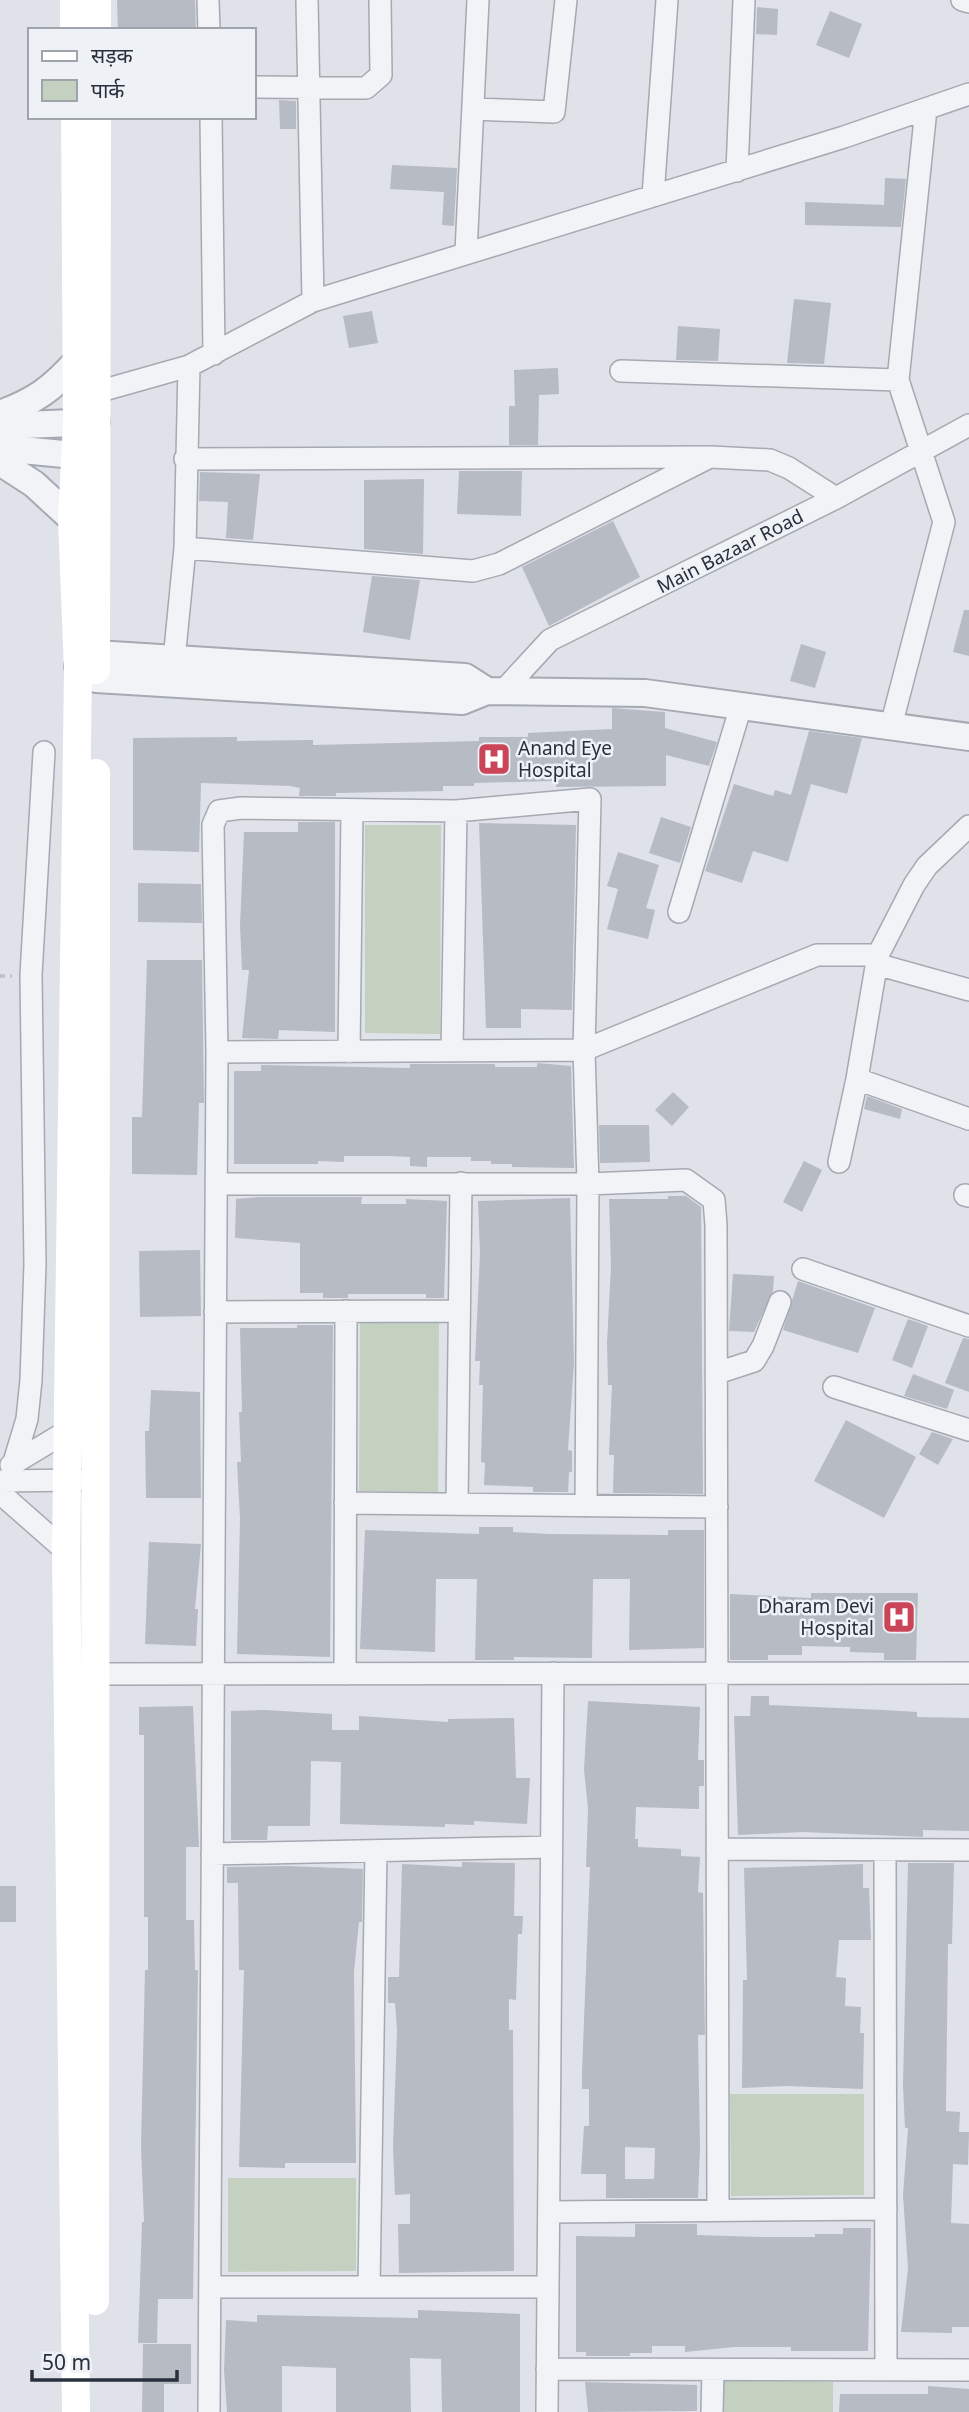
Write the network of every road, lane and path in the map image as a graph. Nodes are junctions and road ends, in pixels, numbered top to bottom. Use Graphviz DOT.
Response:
graph roads {
  1 [pos="74,0"];
  2 [pos="97,0"];
  3 [pos="208,0"];
  4 [pos="307,0"];
  5 [pos="380,0"];
  6 [pos="478,0"];
  7 [pos="566,0"];
  8 [pos="667,0"];
  9 [pos="744,0"];
  10 [pos="962,0"];
  11 [pos="969,2"];
  12 [pos="75,28"];
  13 [pos="97,28"];
  14 [pos="209,28"];
  15 [pos="256,87"];
  16 [pos="309,87"];
  17 [pos="969,94"];
  18 [pos="473,109"];
  19 [pos="926,109"];
  20 [pos="75,119"];
  21 [pos="97,119"];
  22 [pos="211,119"];
  23 [pos="737,171"];
  24 [pos="653,196"];
  25 [pos="466,252"];
  26 [pos="313,301"];
  27 [pos="214,354"];
  28 [pos="77,361"];
  29 [pos="189,366"];
  30 [pos="621,371"];
  31 [pos="898,380"];
  32 [pos="97,392"];
  33 [pos="0,414"];
  34 [pos="87,422"];
  35 [pos="969,425"];
  36 [pos="0,426"];
  37 [pos="0,448"];
  38 [pos="920,452"];
  39 [pos="84,456"];
  40 [pos="711,457"];
  41 [pos="185,459"];
  42 [pos="0,462"];
  43 [pos="836,498"];
  44 [pos="72,519"];
  45 [pos="185,548"];
  46 [pos="174,660"];
  47 [pos="90,666"];
  48 [pos="495,691"];
  49 [pos="741,706"];
  50 [pos="891,726"];
  51 [pos="969,737"];
  52 [pos="44,751"];
  53 [pos="352,811"];
  54 [pos="456,811"];
  55 [pos="969,826"];
  56 [pos="679,912"];
  57 [pos="877,960"];
  58 [pos="969,990"];
  59 [pos="584,1050"];
  60 [pos="452,1051"];
  61 [pos="217,1052"];
  62 [pos="349,1052"];
  63 [pos="857,1079"];
  64 [pos="969,1119"];
  65 [pos="839,1161"];
  66 [pos="461,1183"];
  67 [pos="216,1184"];
  68 [pos="588,1184"];
  69 [pos="803,1269"];
  70 [pos="780,1302"];
  71 [pos="346,1311"];
  72 [pos="459,1311"];
  73 [pos="215,1312"];
  74 [pos="969,1326"];
  75 [pos="717,1373"];
  76 [pos="834,1387"];
  77 [pos="69,1430"];
  78 [pos="969,1430"];
  79 [pos="7,1467"];
  80 [pos="67,1480"];
  81 [pos="96,1480"];
  82 [pos="0,1481"];
  83 [pos="0,1493"];
  84 [pos="345,1503"];
  85 [pos="457,1504"];
  86 [pos="586,1506"];
  87 [pos="716,1507"];
  88 [pos="66,1551"];
  89 [pos="553,1673"];
  90 [pos="716,1673"];
  91 [pos="969,1673"];
  92 [pos="96,1674"];
  93 [pos="212,1674"];
  94 [pos="345,1674"];
  95 [pos="68,1679"];
  96 [pos="551,1847"];
  97 [pos="717,1849"];
  98 [pos="885,1850"];
  99 [pos="969,1850"];
  100 [pos="376,1851"];
  101 [pos="212,1854"];
  102 [pos="886,2209"];
  103 [pos="719,2210"];
  104 [pos="549,2212"];
  105 [pos="210,2287"];
  106 [pos="369,2287"];
  107 [pos="548,2287"];
  108 [pos="548,2369"];
  109 [pos="712,2370"];
  110 [pos="886,2370"];
  111 [pos="969,2370"];
  112 [pos="76,2412"];
  113 [pos="95,2412"];
  114 [pos="209,2412"];
  115 [pos="547,2412"];
  116 [pos="712,2412"];
  1 -- 12 [label="main road"];
  2 -- 13 [label="main road"];
  3 -- 14 [label="street"];
  4 -- 16 [label="street"];
  5 -- 16 [label="street"];
  6 -- 18 [label="street"];
  7 -- 18 [label="street"];
  8 -- 24 [label="street"];
  9 -- 23 [label="street"];
  10 -- 11 [label="street"];
  15 -- 16 [label="street"];
  16 -- 26 [label="street"];
  17 -- 19 [label="street"];
  18 -- 25 [label="street"];
  19 -- 23 [label="street"];
  19 -- 31 [label="street"];
  20 -- 28 [label="main road"];
  21 -- 32 [label="main road"];
  22 -- 27 [label="street"];
  23 -- 24 [label="street"];
  24 -- 25 [label="street"];
  25 -- 26 [label="street"];
  26 -- 27 [label="street"];
  27 -- 29 [label="street"];
  28 -- 33 [label="street"];
  28 -- 34 [label="main road"];
  29 -- 32 [label="street"];
  29 -- 41 [label="street"];
  30 -- 31 [label="street"];
  31 -- 38 [label="street"];
  32 -- 34 [label="main road"];
  34 -- 36 [label="street"];
  34 -- 39 [label="main road"];
  35 -- 38 [label="street, Main Bazaar Road"];
  37 -- 39 [label="street"];
  38 -- 43 [label="street, Main Bazaar Road"];
  38 -- 50 [label="street"];
  39 -- 44 [label="main road"];
  39 -- 47 [label="main road"];
  40 -- 41 [label="street"];
  40 -- 43 [label="street"];
  40 -- 45 [label="street"];
  41 -- 45 [label="street"];
  42 -- 44 [label="street"];
  43 -- 48 [label="street, Main Bazaar Road"];
  44 -- 47 [label="main road"];
  45 -- 46 [label="street"];
  46 -- 47 [label="street"];
  46 -- 48 [label="street"];
  47 -- 48 [label="street"];
  47 -- 77 [label="main road"];
  47 -- 81 [label="main road"];
  48 -- 49 [label="street"];
  49 -- 50 [label="street"];
  49 -- 56 [label="street"];
  50 -- 51 [label="street"];
  52 -- 79 [label="street"];
  53 -- 54 [label="street"];
  53 -- 61 [label="street"];
  53 -- 62 [label="street"];
  54 -- 59 [label="street"];
  54 -- 60 [label="street"];
  55 -- 57 [label="street"];
  57 -- 58 [label="street"];
  57 -- 59 [label="street"];
  57 -- 63 [label="street"];
  59 -- 60 [label="street"];
  59 -- 68 [label="street"];
  60 -- 62 [label="street"];
  61 -- 62 [label="street"];
  61 -- 67 [label="street"];
  63 -- 64 [label="street"];
  63 -- 65 [label="street"];
  66 -- 67 [label="street"];
  66 -- 68 [label="street"];
  66 -- 72 [label="street"];
  67 -- 73 [label="street"];
  68 -- 75 [label="street"];
  68 -- 86 [label="street"];
  69 -- 74 [label="street"];
  70 -- 75 [label="street"];
  71 -- 72 [label="street"];
  71 -- 73 [label="street"];
  71 -- 84 [label="street"];
  72 -- 85 [label="street"];
  73 -- 93 [label="street"];
  75 -- 87 [label="street"];
  76 -- 78 [label="street"];
  77 -- 79 [label="street"];
  77 -- 80 [label="main road"];
  80 -- 81 [label="street"];
  80 -- 82 [label="street"];
  80 -- 88 [label="main road"];
  81 -- 92 [label="main road"];
  83 -- 88 [label="street"];
  84 -- 85 [label="street"];
  84 -- 94 [label="street"];
  85 -- 86 [label="street"];
  86 -- 87 [label="street"];
  87 -- 90 [label="street"];
  88 -- 95 [label="main road"];
  89 -- 90 [label="street"];
  89 -- 94 [label="street"];
  89 -- 96 [label="street"];
  90 -- 91 [label="street"];
  90 -- 97 [label="street"];
  92 -- 93 [label="street"];
  92 -- 95 [label="street"];
  92 -- 113 [label="main road"];
  93 -- 94 [label="street"];
  93 -- 101 [label="street"];
  95 -- 112 [label="main road"];
  96 -- 100 [label="street"];
  96 -- 104 [label="street"];
  97 -- 98 [label="street"];
  97 -- 103 [label="street"];
  98 -- 99 [label="street"];
  98 -- 102 [label="street"];
  100 -- 101 [label="street"];
  100 -- 106 [label="street"];
  101 -- 105 [label="street"];
  102 -- 103 [label="street"];
  102 -- 110 [label="street"];
  103 -- 104 [label="street"];
  104 -- 107 [label="street"];
  105 -- 106 [label="street"];
  105 -- 114 [label="street"];
  106 -- 107 [label="street"];
  107 -- 108 [label="street"];
  108 -- 109 [label="street"];
  108 -- 115 [label="street"];
  109 -- 110 [label="street"];
  109 -- 116 [label="street"];
  110 -- 111 [label="street"];
}
